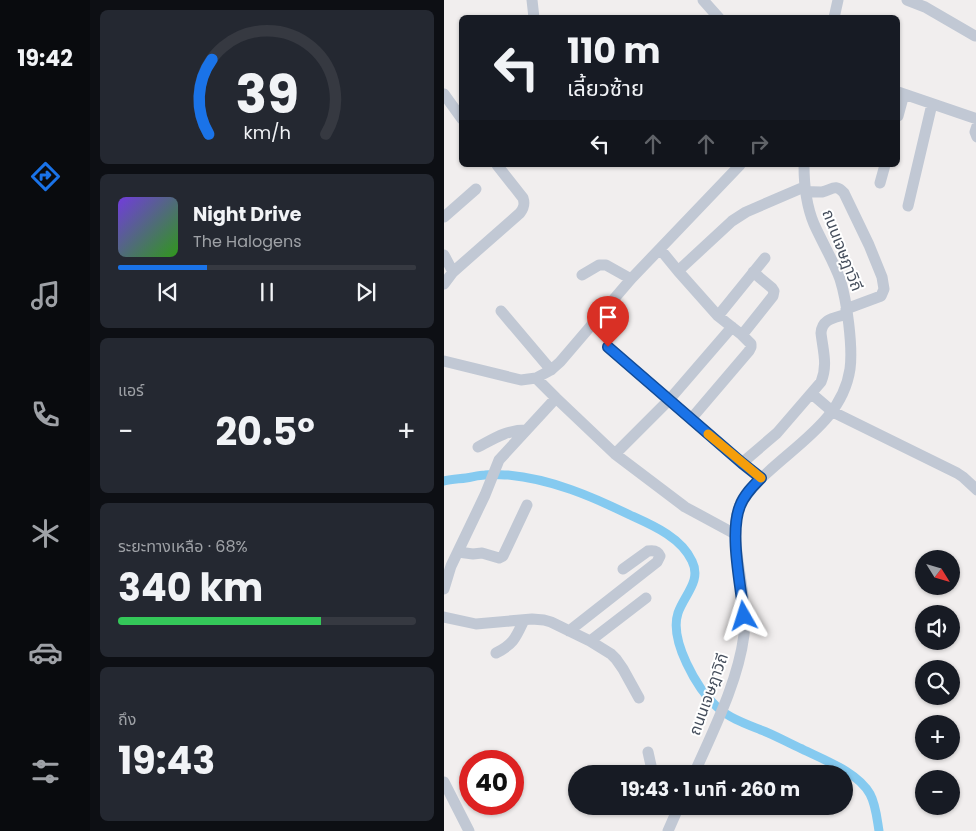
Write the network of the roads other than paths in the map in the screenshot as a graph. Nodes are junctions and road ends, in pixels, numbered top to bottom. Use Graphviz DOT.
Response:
graph roads {
  1 [pos="532,0"];
  2 [pos="703,0"];
  3 [pos="837,0"];
  4 [pos="907,0"];
  5 [pos="534,15"];
  6 [pos="716,15"];
  7 [pos="834,15"];
  8 [pos="975,36"];
  9 [pos="901,93"];
  10 [pos="444,94"];
  11 [pos="932,104"];
  12 [pos="459,115"];
  13 [pos="976,119"];
  14 [pos="976,126"];
  15 [pos="976,137"];
  16 [pos="500,167"];
  17 [pos="738,167"];
  18 [pos="804,167"];
  19 [pos="884,167"];
  20 [pos="880,183"];
  21 [pos="476,189"];
  22 [pos="805,189"];
  23 [pos="908,206"];
  24 [pos="444,217"];
  25 [pos="660,249"];
  26 [pos="444,255"];
  27 [pos="764,258"];
  28 [pos="678,271"];
  29 [pos="453,272"];
  30 [pos="753,272"];
  31 [pos="582,275"];
  32 [pos="632,280"];
  33 [pos="444,284"];
  34 [pos="501,311"];
  35 [pos="846,312"];
  36 [pos="718,316"];
  37 [pos="732,327"];
  38 [pos="742,334"];
  39 [pos="608,347"];
  40 [pos="444,361"];
  41 [pos="551,370"];
  42 [pos="536,378"];
  43 [pos="812,394"];
  44 [pos="556,398"];
  45 [pos="669,400"];
  46 [pos="832,412"];
  47 [pos="691,419"];
  48 [pos="526,430"];
  49 [pos="478,447"];
  50 [pos="614,454"];
  51 [pos="742,463"];
  52 [pos="761,478"];
  53 [pos="976,490"];
  54 [pos="527,505"];
  55 [pos="735,534"];
  56 [pos="458,552"];
  57 [pos="623,569"];
  58 [pos="444,589"];
  59 [pos="646,598"];
  60 [pos="444,618"];
  61 [pos="524,620"];
  62 [pos="569,631"];
  63 [pos="590,641"];
  64 [pos="496,653"];
  65 [pos="639,698"];
  66 [pos="648,752"];
  67 [pos="651,765"];
  68 [pos="698,765"];
  69 [pos="444,782"];
  70 [pos="675,815"];
  71 [pos="469,831"];
  72 [pos="668,831"];
  1 -- 5 [label="street"];
  2 -- 6 [label="street"];
  3 -- 7 [label="street"];
  4 -- 8 [label="street"];
  9 -- 11 [label="street"];
  10 -- 12 [label="street"];
  11 -- 13 [label="street"];
  11 -- 23 [label="street"];
  14 -- 15 [label="street"];
  16 -- 29 [label="street"];
  17 -- 25 [label="street"];
  18 -- 22 [label="street, ถนนเจษฎาวิถี"];
  19 -- 20 [label="street"];
  21 -- 24 [label="street"];
  22 -- 28 [label="street"];
  22 -- 35 [label="street, ถนนเจษฎาวิถี"];
  22 -- 35 [label="street"];
  25 -- 28 [label="street"];
  25 -- 32 [label="street"];
  26 -- 29 [label="street"];
  27 -- 30 [label="street"];
  28 -- 36 [label="street"];
  29 -- 33 [label="street"];
  30 -- 36 [label="street"];
  30 -- 38 [label="street"];
  31 -- 32 [label="street"];
  32 -- 41 [label="street"];
  34 -- 41 [label="street"];
  35 -- 43 [label="street"];
  35 -- 46 [label="street, ถนนเจษฎาวิถี"];
  36 -- 37 [label="street"];
  37 -- 38 [label="street"];
  37 -- 45 [label="street"];
  38 -- 47 [label="street"];
  39 -- 45 [label="street"];
  40 -- 42 [label="street"];
  41 -- 42 [label="street"];
  42 -- 44 [label="street"];
  43 -- 46 [label="street"];
  43 -- 51 [label="street"];
  44 -- 48 [label="street"];
  44 -- 50 [label="street"];
  45 -- 47 [label="street"];
  45 -- 50 [label="street"];
  46 -- 52 [label="street, ถนนเจษฎาวิถี"];
  46 -- 53 [label="street"];
  47 -- 51 [label="street"];
  48 -- 49 [label="street"];
  48 -- 56 [label="street"];
  50 -- 55 [label="street"];
  51 -- 52 [label="street"];
  52 -- 55 [label="street, ถนนเจษฎาวิถี"];
  54 -- 56 [label="street"];
  55 -- 68 [label="street, ถนนเจษฎาวิถี"];
  56 -- 58 [label="street"];
  57 -- 62 [label="street"];
  59 -- 63 [label="street"];
  60 -- 61 [label="street"];
  61 -- 62 [label="street"];
  61 -- 64 [label="street"];
  62 -- 63 [label="street"];
  63 -- 65 [label="street"];
  66 -- 67 [label="street"];
  69 -- 71 [label="street"];
  70 -- 72 [label="street"];
}
